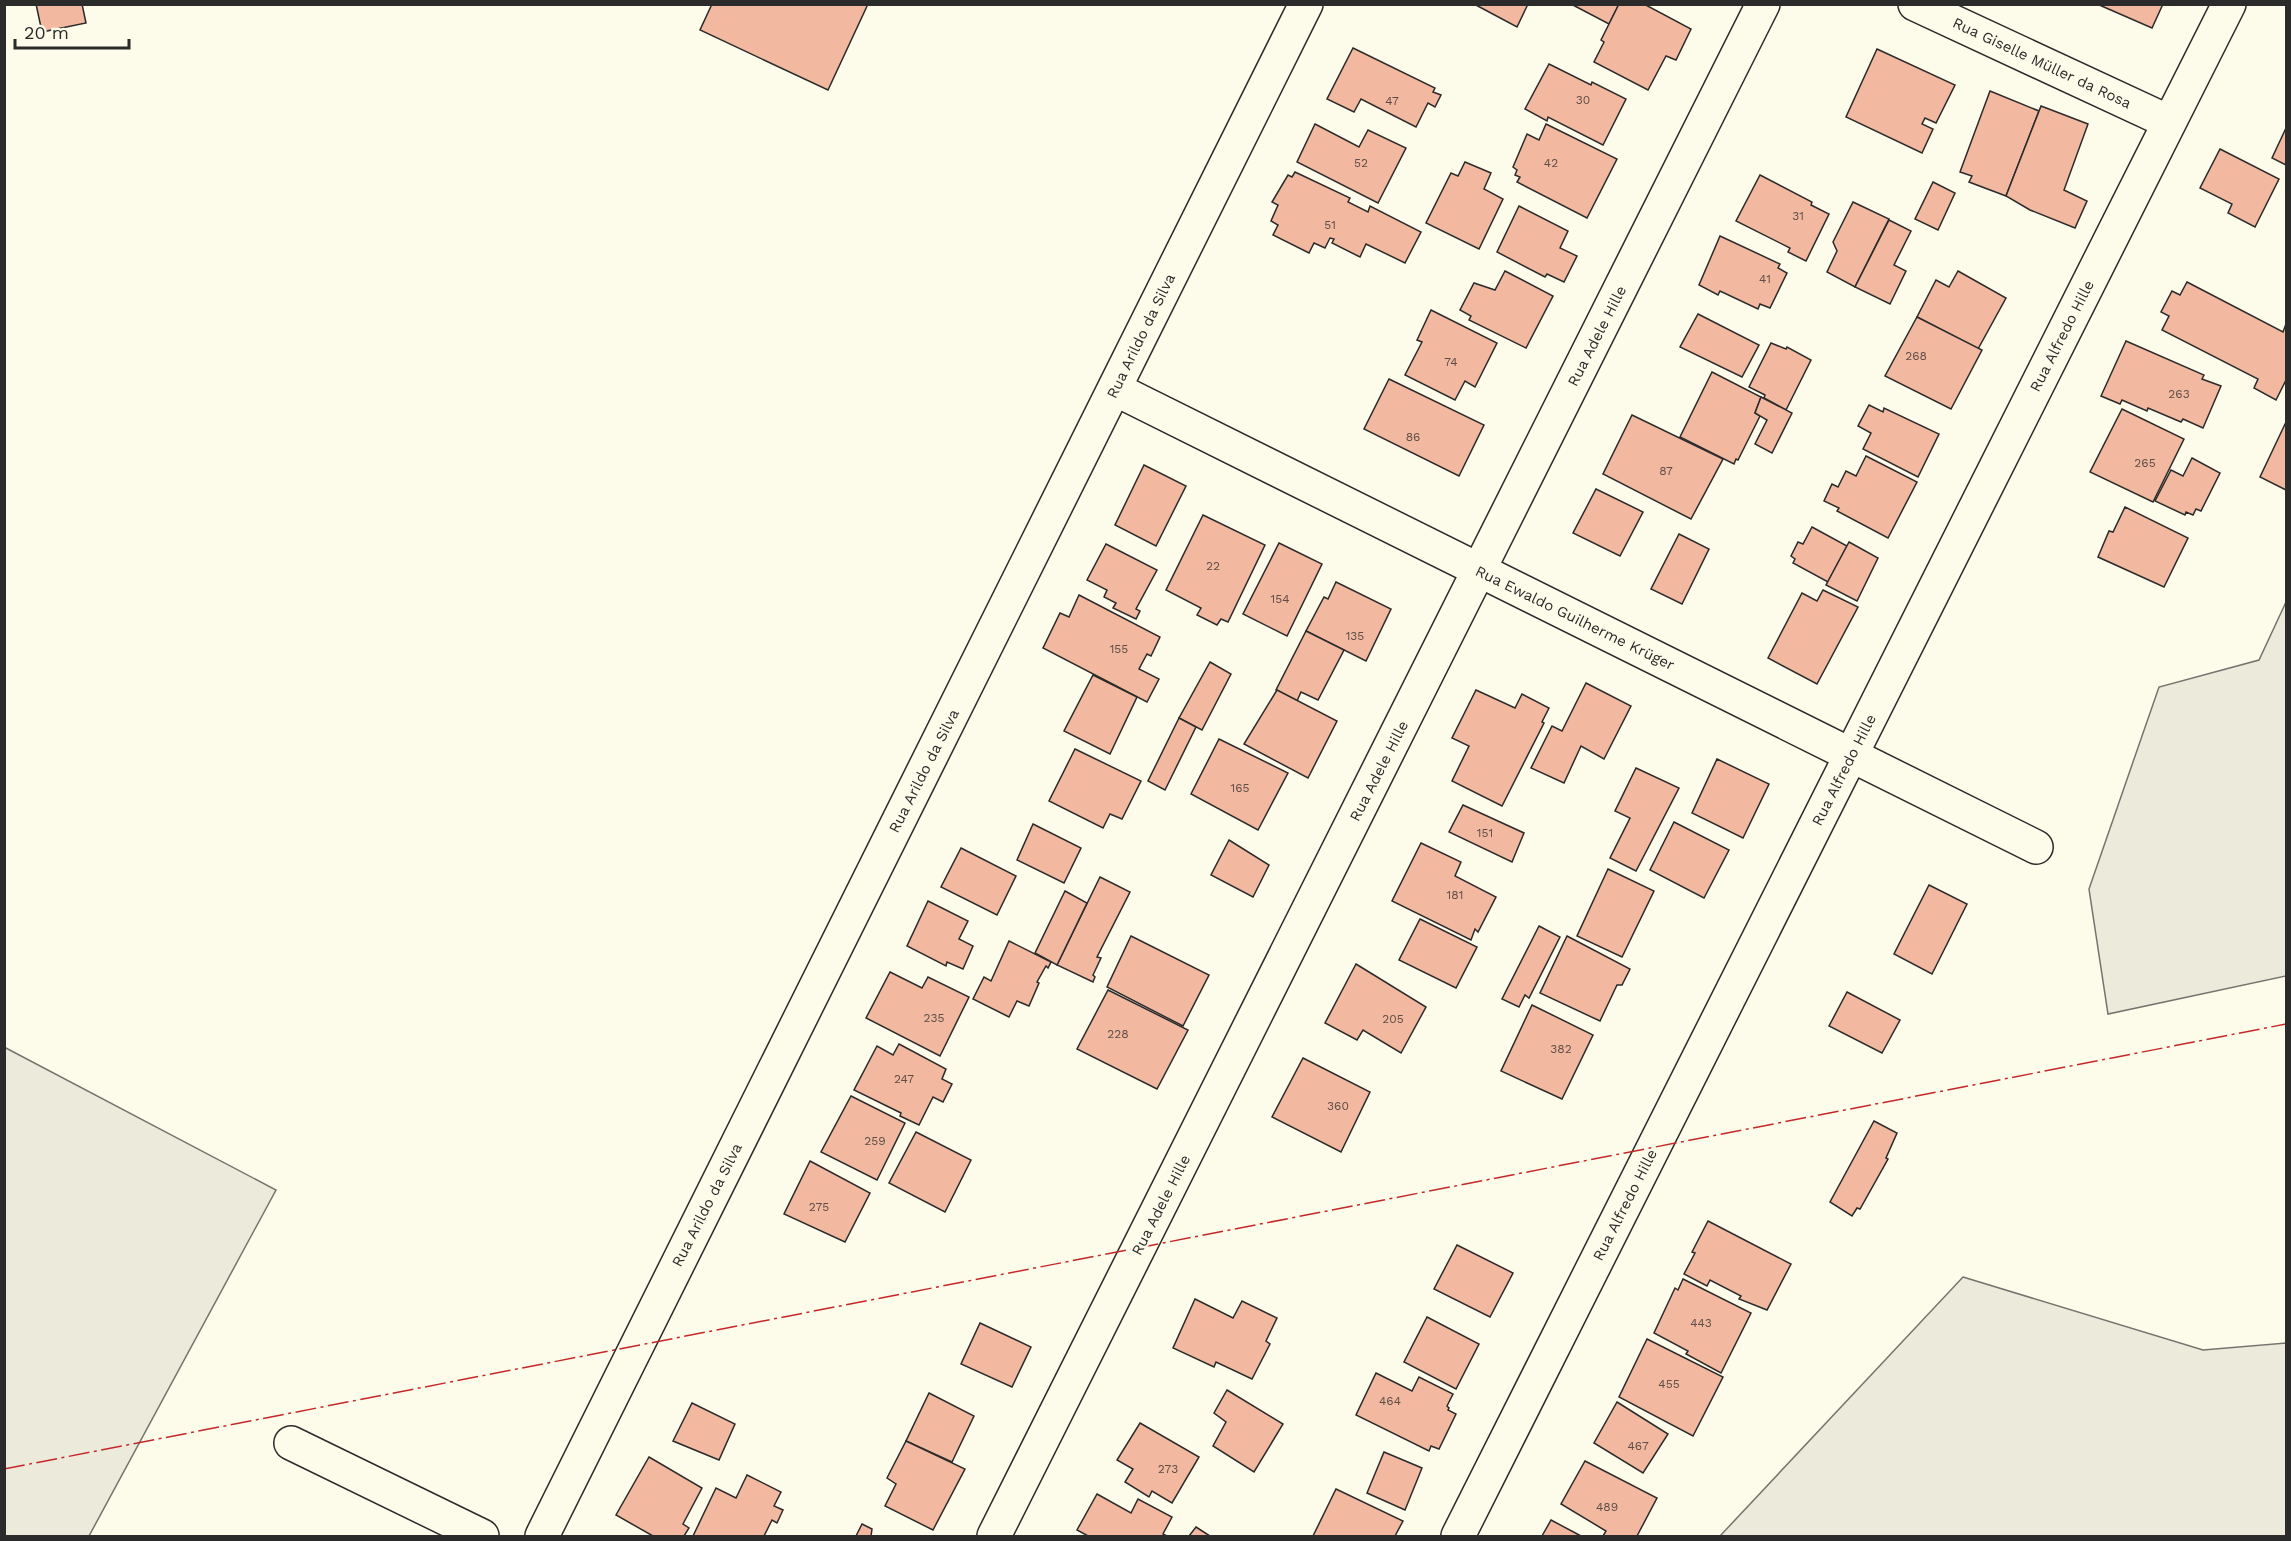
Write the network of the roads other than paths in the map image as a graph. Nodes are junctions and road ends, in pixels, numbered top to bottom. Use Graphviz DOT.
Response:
graph roads {
  1 [pos="1306,4"];
  2 [pos="1763,4"];
  3 [pos="1915,4"];
  4 [pos="2229,4"];
  5 [pos="2169,122"];
  6 [pos="1115,389"];
  7 [pos="1479,571"];
  8 [pos="1851,755"];
  9 [pos="2036,848"];
  10 [pos="291,1443"];
  11 [pos="482,1536"];
  12 [pos="542,1536"];
  13 [pos="994,1536"];
  14 [pos="1458,1536"];
  1 -- 6 [label="street, Rua Arildo da Silva"];
  2 -- 7 [label="street, Rua Adele Hille"];
  3 -- 5 [label="street, Rua Giselle Müller da Rosa"];
  4 -- 5 [label="street, Rua Alfredo Hille"];
  5 -- 8 [label="street, Rua Alfredo Hille"];
  6 -- 7 [label="street, Rua Ewaldo Guilherme Krüger"];
  6 -- 12 [label="street, Rua Arildo da Silva"];
  7 -- 8 [label="street, Rua Ewaldo Guilherme Krüger"];
  7 -- 13 [label="street, Rua Adele Hille"];
  8 -- 9 [label="street, Rua Ewaldo Guilherme Krüger"];
  8 -- 14 [label="street, Rua Alfredo Hille"];
  10 -- 11 [label="street"];
}
